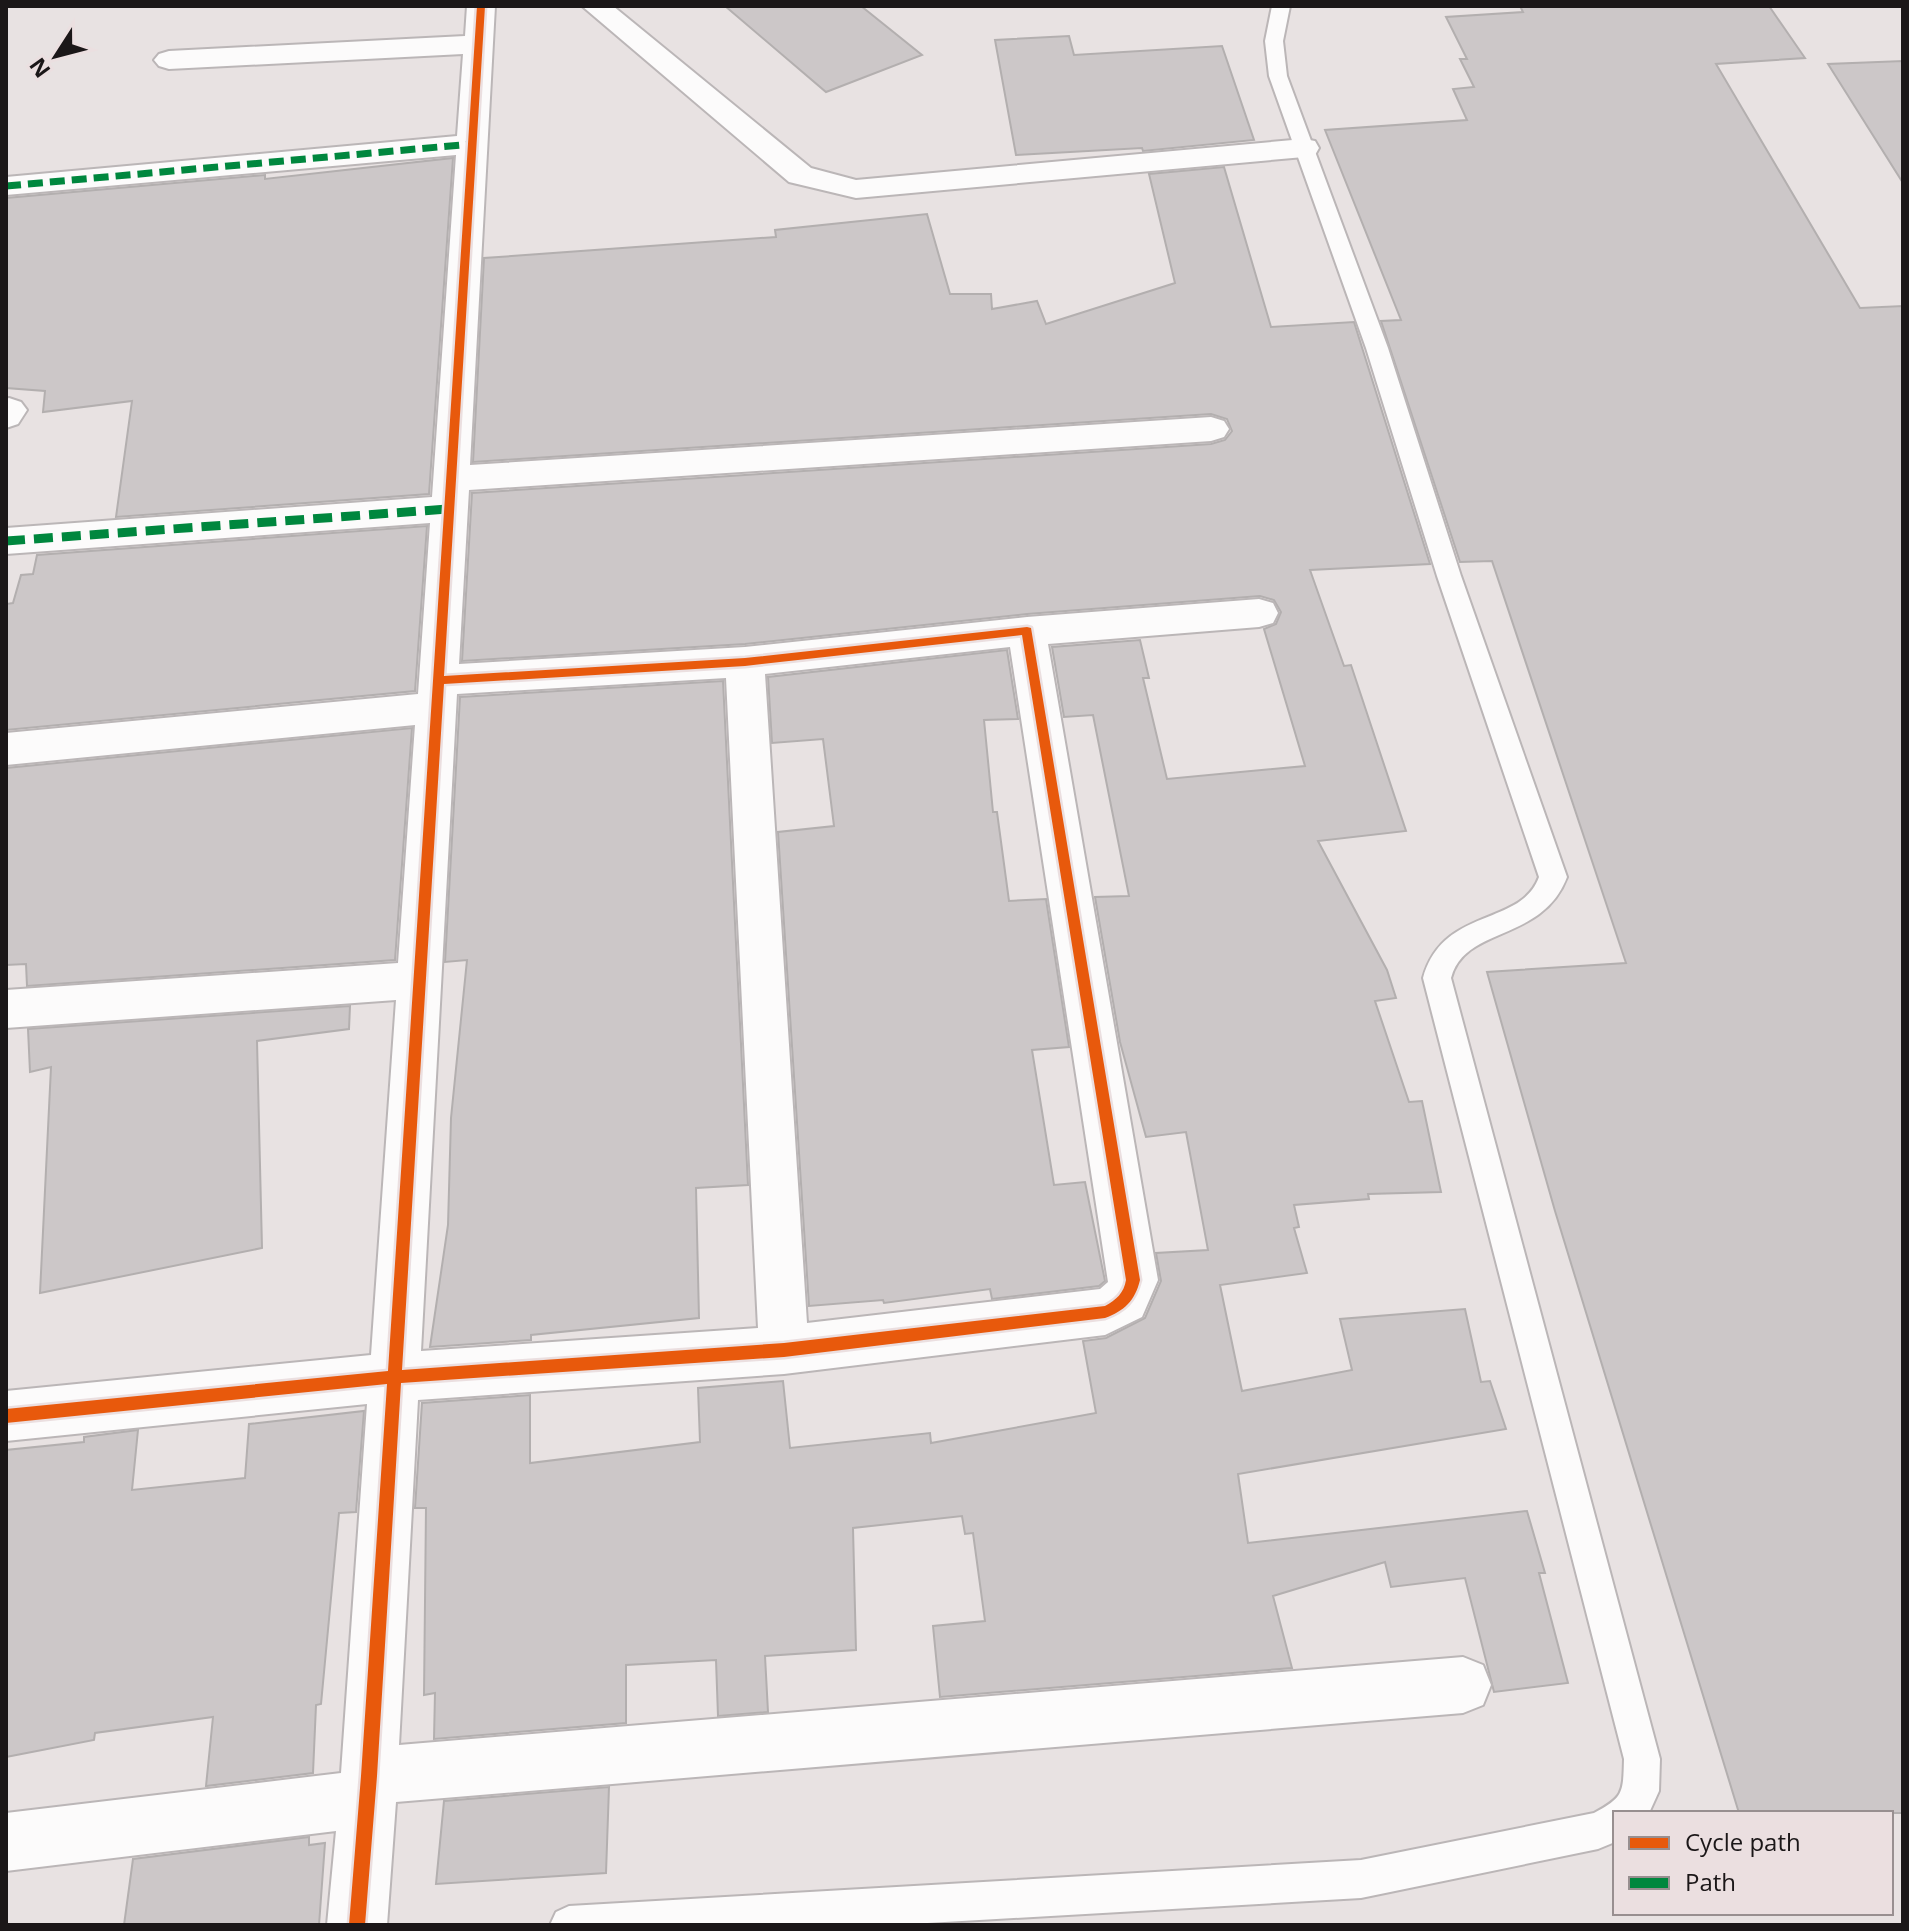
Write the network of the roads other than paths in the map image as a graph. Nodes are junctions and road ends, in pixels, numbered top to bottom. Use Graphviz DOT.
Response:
graph roads {
  1 [pos="481,6"];
  2 [pos="596,6"];
  3 [pos="1281,6"];
  4 [pos="478,44"];
  5 [pos="169,60"];
  6 [pos="472,144"];
  7 [pos="1304,148"];
  8 [pos="6,186"];
  9 [pos="1211,429"];
  10 [pos="449,494"];
  11 [pos="6,541"];
  12 [pos="1259,613"];
  13 [pos="1027,631"];
  14 [pos="745,662"];
  15 [pos="436,694"];
  16 [pos="6,749"];
  17 [pos="418,980"];
  18 [pos="6,1009"];
  19 [pos="784,1350"];
  20 [pos="392,1377"];
  21 [pos="6,1416"];
  22 [pos="1463,1685"];
  23 [pos="368,1787"];
  24 [pos="1629,1811"];
  25 [pos="1613,1823"];
  26 [pos="6,1842"];
  27 [pos="357,1925"];
  28 [pos="569,1925"];
  1 -- 4 [label="street"];
  2 -- 7 [label="street"];
  3 -- 7 [label="lane"];
  4 -- 5 [label="street"];
  4 -- 6 [label="street"];
  6 -- 8 [label="street"];
  6 -- 10 [label="street"];
  7 -- 24 [label="lane"];
  9 -- 10 [label="street"];
  10 -- 11 [label="street"];
  10 -- 15 [label="street"];
  12 -- 13 [label="street"];
  13 -- 14 [label="street"];
  13 -- 19 [label="street"];
  14 -- 15 [label="street"];
  14 -- 19 [label="street"];
  15 -- 16 [label="street"];
  15 -- 17 [label="street"];
  17 -- 18 [label="street"];
  17 -- 20 [label="street"];
  19 -- 20 [label="street"];
  20 -- 21 [label="street"];
  20 -- 23 [label="street"];
  22 -- 23 [label="street"];
  23 -- 26 [label="street"];
  23 -- 27 [label="street"];
  25 -- 28 [label="lane"];
}
